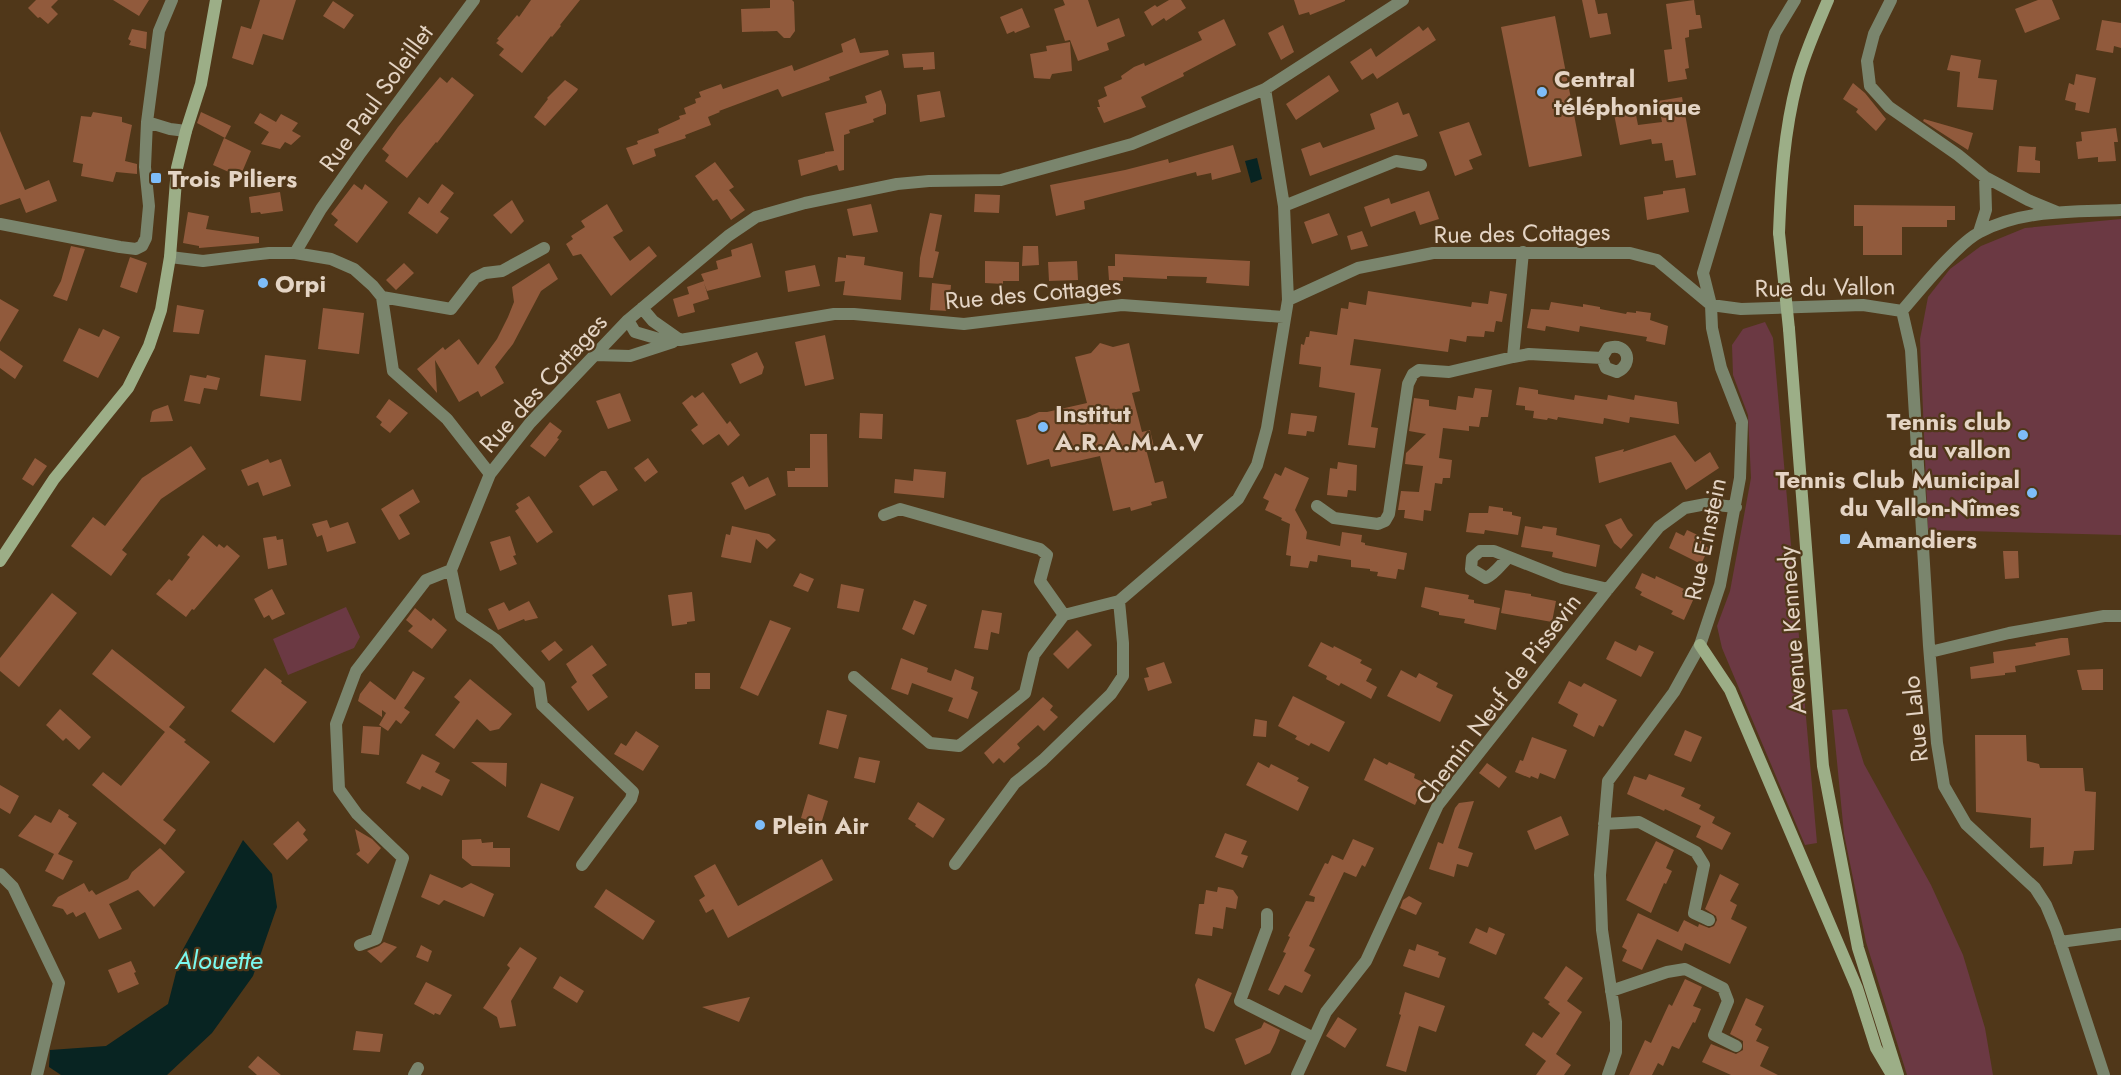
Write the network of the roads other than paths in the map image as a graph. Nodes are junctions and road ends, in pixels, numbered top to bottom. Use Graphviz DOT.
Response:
graph roads {
  1 [pos="172,0"];
  2 [pos="216,0"];
  3 [pos="474,0"];
  4 [pos="1403,0"];
  5 [pos="1795,0"];
  6 [pos="1828,0"];
  7 [pos="1891,0"];
  8 [pos="1265,89"];
  9 [pos="147,122"];
  10 [pos="186,131"];
  11 [pos="1421,165"];
  12 [pos="1985,177"];
  13 [pos="1284,206"];
  14 [pos="2121,210"];
  15 [pos="2056,212"];
  16 [pos="0,224"];
  17 [pos="1979,232"];
  18 [pos="543,248"];
  19 [pos="1523,252"];
  20 [pos="295,253"];
  21 [pos="170,256"];
  22 [pos="381,297"];
  23 [pos="1288,300"];
  24 [pos="1711,305"];
  25 [pos="642,308"];
  26 [pos="1902,311"];
  27 [pos="1284,317"];
  28 [pos="628,320"];
  29 [pos="680,340"];
  30 [pos="595,355"];
  31 [pos="1513,357"];
  32 [pos="1602,358"];
  33 [pos="490,474"];
  34 [pos="1317,506"];
  35 [pos="1736,507"];
  36 [pos="884,515"];
  37 [pos="1508,558"];
  38 [pos="0,561"];
  39 [pos="451,570"];
  40 [pos="1608,589"];
  41 [pos="1119,602"];
  42 [pos="1064,615"];
  43 [pos="2121,616"];
  44 [pos="1700,645"];
  45 [pos="1930,652"];
  46 [pos="854,677"];
  47 [pos="1604,824"];
  48 [pos="955,864"];
  49 [pos="582,865"];
  50 [pos="0,874"];
  51 [pos="1266,914"];
  52 [pos="1709,920"];
  53 [pos="2121,934"];
  54 [pos="2060,942"];
  55 [pos="360,945"];
  56 [pos="1611,991"];
  57 [pos="1314,1038"];
  58 [pos="1736,1046"];
  59 [pos="37,1075"];
  60 [pos="1297,1075"];
  61 [pos="1608,1075"];
  62 [pos="1892,1075"];
  63 [pos="1898,1075"];
  64 [pos="2104,1075"];
  1 -- 9 [label="street"];
  2 -- 10 [label="main road"];
  3 -- 20 [label="street, Rue Paul Soleillet"];
  4 -- 8 [label="street, Rue des Cottages"];
  5 -- 24 [label="street, Rue Einstein"];
  6 -- 63 [label="main road, Avenue Kennedy, bridge"];
  7 -- 12 [label="street"];
  8 -- 13 [label="street"];
  8 -- 25 [label="street, Rue des Cottages"];
  9 -- 10 [label="street"];
  9 -- 16 [label="street"];
  10 -- 21 [label="main road"];
  11 -- 13 [label="street"];
  12 -- 15 [label="street"];
  12 -- 17 [label="street"];
  13 -- 23 [label="street"];
  14 -- 15 [label="street, Rue du Vallon"];
  15 -- 17 [label="street, Rue du Vallon"];
  17 -- 26 [label="street, Rue du Vallon"];
  18 -- 22 [label="street"];
  19 -- 23 [label="street, Rue des Cottages"];
  19 -- 24 [label="street, Rue des Cottages"];
  19 -- 31 [label="street"];
  20 -- 21 [label="street"];
  20 -- 22 [label="street"];
  21 -- 38 [label="main road"];
  22 -- 33 [label="street"];
  23 -- 27 [label="street"];
  24 -- 26 [label="street, Rue du Vallon"];
  24 -- 35 [label="street, Rue Einstein"];
  25 -- 28 [label="street, Rue des Cottages"];
  25 -- 29 [label="street"];
  26 -- 45 [label="street, Rue Lalo"];
  27 -- 29 [label="street, Rue des Cottages"];
  27 -- 41 [label="street"];
  28 -- 29 [label="street"];
  28 -- 30 [label="street, Rue des Cottages"];
  29 -- 30 [label="street"];
  30 -- 33 [label="street, Rue des Cottages"];
  31 -- 32 [label="street"];
  31 -- 34 [label="street"];
  33 -- 39 [label="street, Rue des Cottages"];
  35 -- 40 [label="street, Chemin Neuf de Pissevin"];
  35 -- 44 [label="street, Rue Einstein"];
  36 -- 42 [label="street"];
  37 -- 40 [label="street"];
  39 -- 49 [label="street"];
  39 -- 55 [label="street"];
  40 -- 57 [label="street, Chemin Neuf de Pissevin"];
  41 -- 42 [label="street"];
  41 -- 48 [label="street"];
  42 -- 46 [label="street"];
  43 -- 45 [label="street"];
  44 -- 47 [label="street, Rue Einstein"];
  44 -- 62 [label="main road"];
  45 -- 54 [label="street, Rue Lalo"];
  47 -- 52 [label="street"];
  47 -- 56 [label="street, Rue Einstein"];
  50 -- 59 [label="street"];
  51 -- 57 [label="street"];
  53 -- 54 [label="street"];
  54 -- 64 [label="street, Rue Lalo"];
  56 -- 58 [label="street"];
  56 -- 61 [label="street, Rue Einstein"];
  57 -- 60 [label="street, Chemin Neuf de Pissevin"];
}
